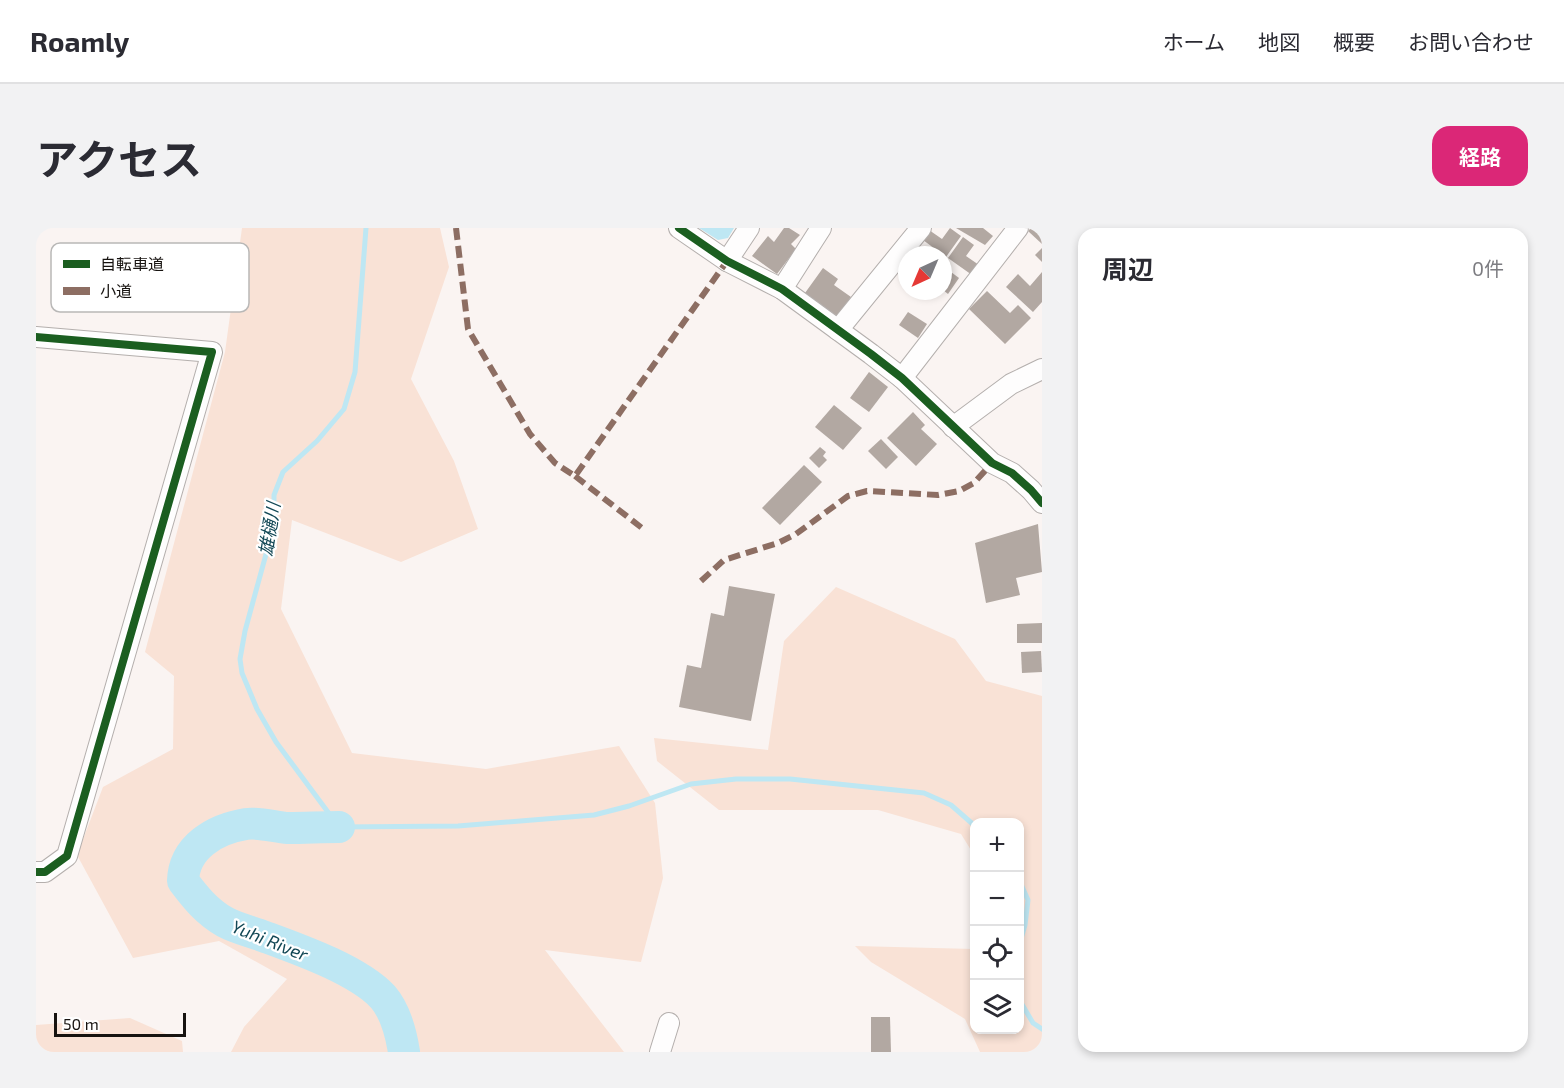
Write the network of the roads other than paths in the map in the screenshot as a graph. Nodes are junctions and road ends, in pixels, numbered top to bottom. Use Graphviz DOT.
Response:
graph roads {
  1 [pos="679,228"];
  2 [pos="749,228"];
  3 [pos="822,228"];
  4 [pos="921,228"];
  5 [pos="1018,228"];
  6 [pos="727,261"];
  7 [pos="782,289"];
  8 [pos="838,330"];
  9 [pos="36,336"];
  10 [pos="1042,369"];
  11 [pos="902,378"];
  12 [pos="953,427"];
  13 [pos="1042,503"];
  14 [pos="36,872"];
  15 [pos="669,1023"];
  16 [pos="660,1052"];
  1 -- 6 [label="street"];
  2 -- 6 [label="street"];
  3 -- 7 [label="street"];
  4 -- 8 [label="street"];
  5 -- 11 [label="street"];
  6 -- 7 [label="street"];
  7 -- 8 [label="street"];
  8 -- 11 [label="street"];
  9 -- 14 [label="street"];
  10 -- 12 [label="street"];
  11 -- 12 [label="street"];
  12 -- 13 [label="street"];
  15 -- 16 [label="street"];
}
